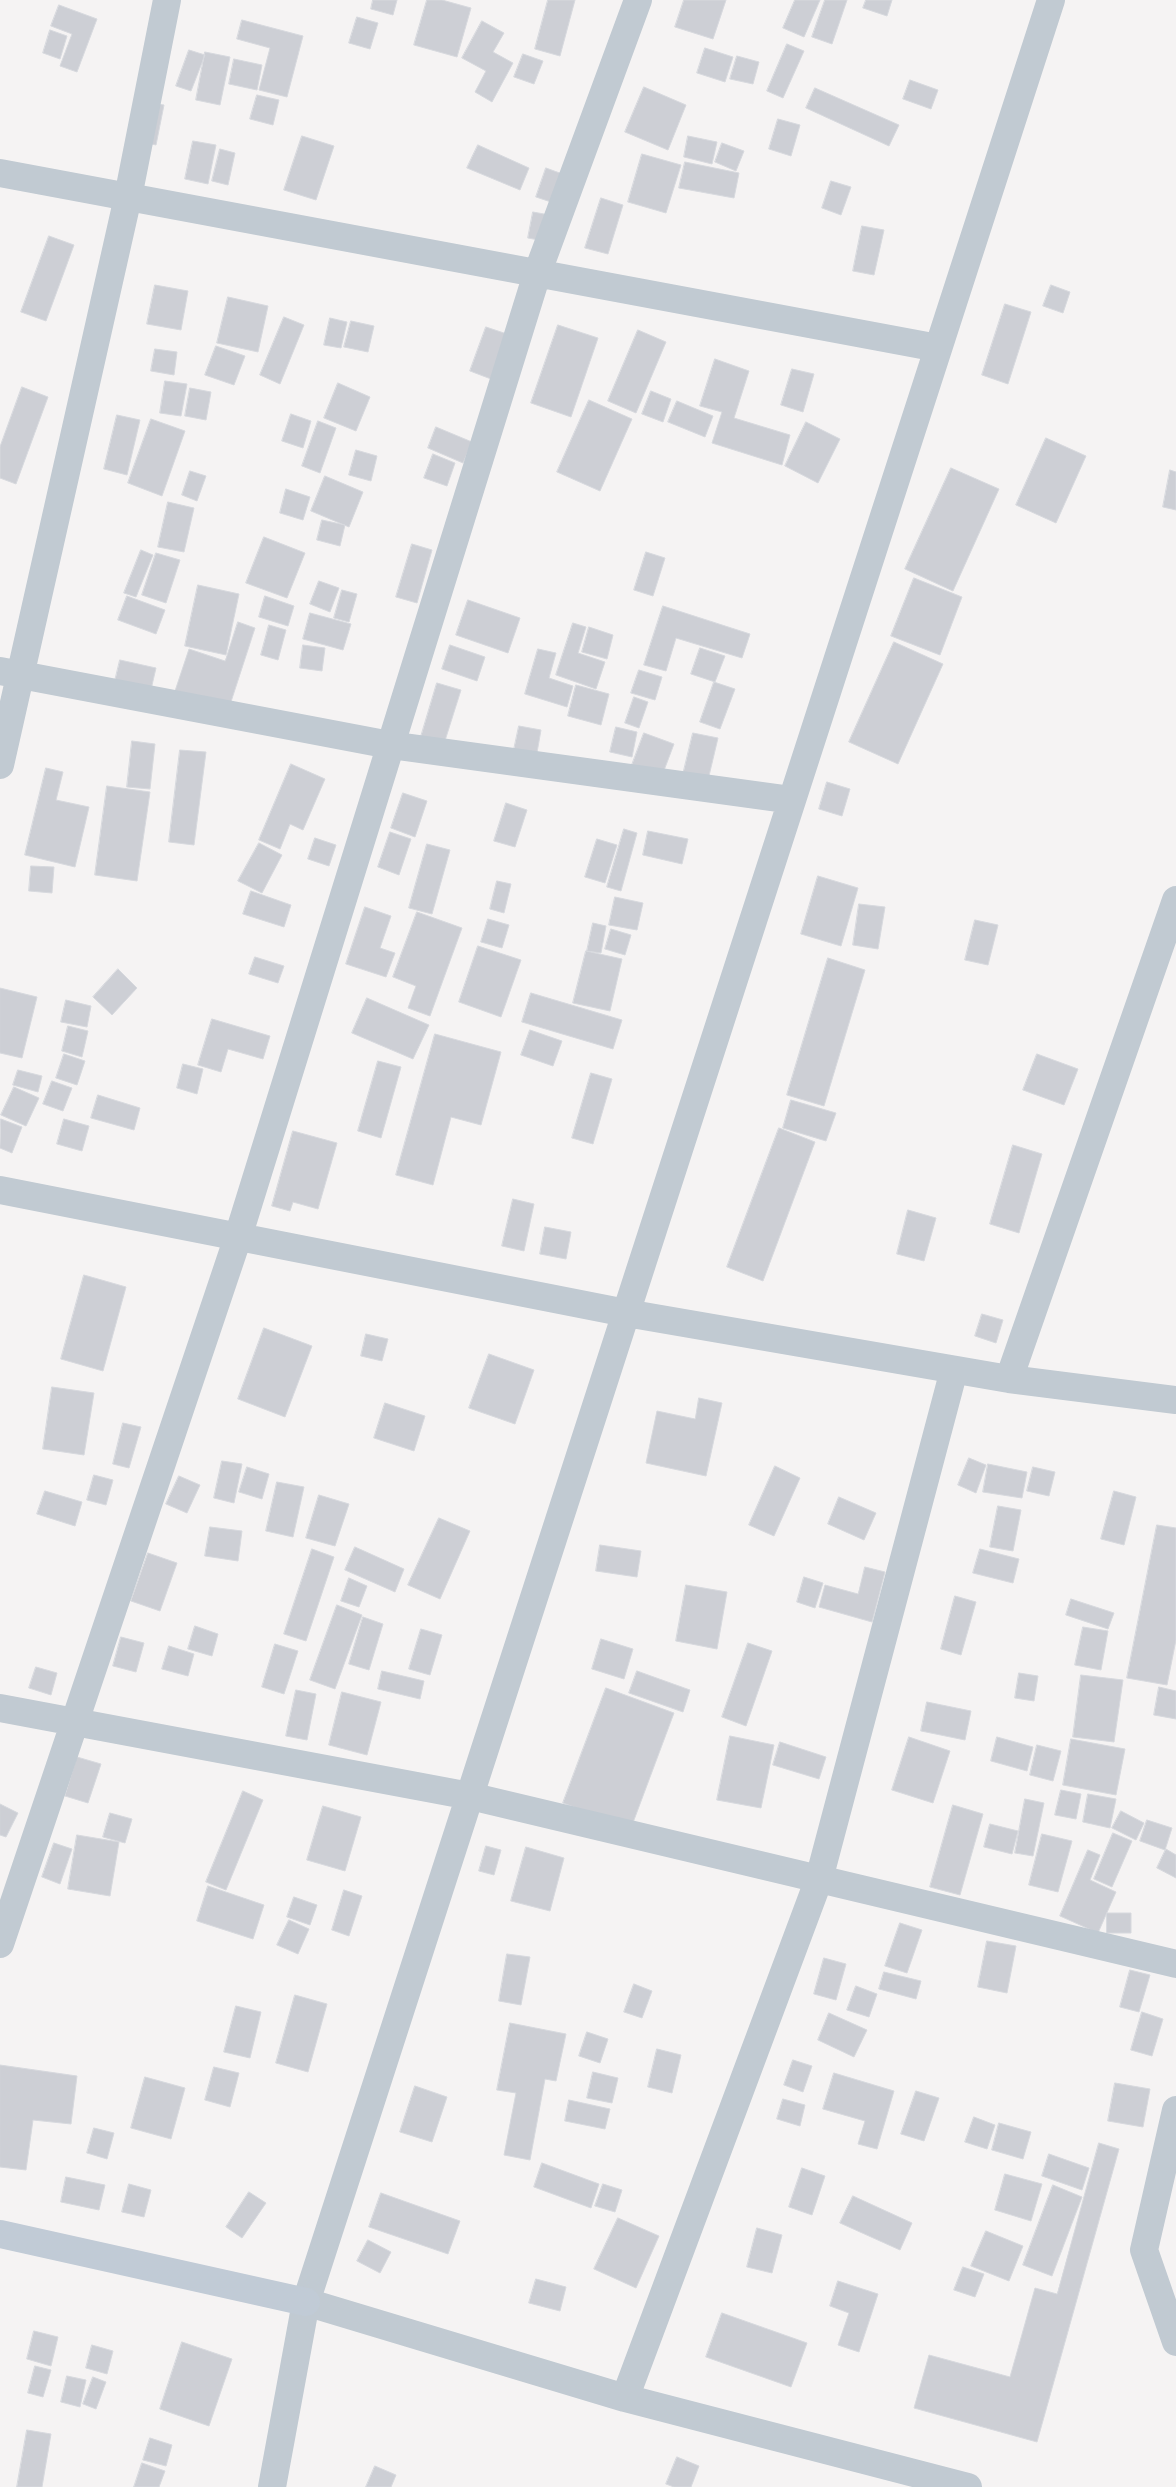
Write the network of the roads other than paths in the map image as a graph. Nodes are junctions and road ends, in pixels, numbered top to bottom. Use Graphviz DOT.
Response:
graph roads {
  1 [pos="167,0"];
  2 [pos="638,0"];
  3 [pos="1051,0"];
  4 [pos="0,174"];
  5 [pos="128,197"];
  6 [pos="537,274"];
  7 [pos="938,348"];
  8 [pos="10,673"];
  9 [pos="390,745"];
  10 [pos="0,765"];
  11 [pos="792,800"];
  12 [pos="1176,900"];
  13 [pos="0,1190"];
  14 [pos="238,1236"];
  15 [pos="626,1313"];
  16 [pos="954,1370"];
  17 [pos="1009,1379"];
  18 [pos="1176,1400"];
  19 [pos="0,1708"];
  20 [pos="75,1722"];
  21 [pos="470,1796"];
  22 [pos="819,1879"];
  23 [pos="0,1944"];
  24 [pos="1176,1964"];
  25 [pos="1176,2110"];
  26 [pos="0,2234"];
  27 [pos="306,2302"];
  28 [pos="1176,2342"];
  29 [pos="625,2398"];
  30 [pos="272,2487"];
  31 [pos="968,2487"];
  1 -- 5 [label="street"];
  2 -- 6 [label="street"];
  3 -- 7 [label="street"];
  4 -- 5 [label="street"];
  5 -- 6 [label="street"];
  5 -- 8 [label="street"];
  6 -- 7 [label="street"];
  6 -- 9 [label="street"];
  7 -- 11 [label="street"];
  8 -- 9 [label="street"];
  8 -- 10 [label="street"];
  9 -- 11 [label="street"];
  9 -- 14 [label="street"];
  11 -- 15 [label="street"];
  12 -- 17 [label="street"];
  13 -- 14 [label="street"];
  14 -- 15 [label="street"];
  14 -- 20 [label="street"];
  15 -- 16 [label="street"];
  15 -- 21 [label="street"];
  16 -- 17 [label="street"];
  16 -- 22 [label="street"];
  17 -- 18 [label="street"];
  19 -- 20 [label="street"];
  20 -- 21 [label="street"];
  20 -- 23 [label="street"];
  21 -- 22 [label="street"];
  21 -- 27 [label="street"];
  22 -- 24 [label="street"];
  22 -- 29 [label="street"];
  25 -- 28 [label="street"];
  26 -- 27 [label="street"];
  27 -- 29 [label="street"];
  27 -- 30 [label="street"];
  29 -- 31 [label="street"];
}
